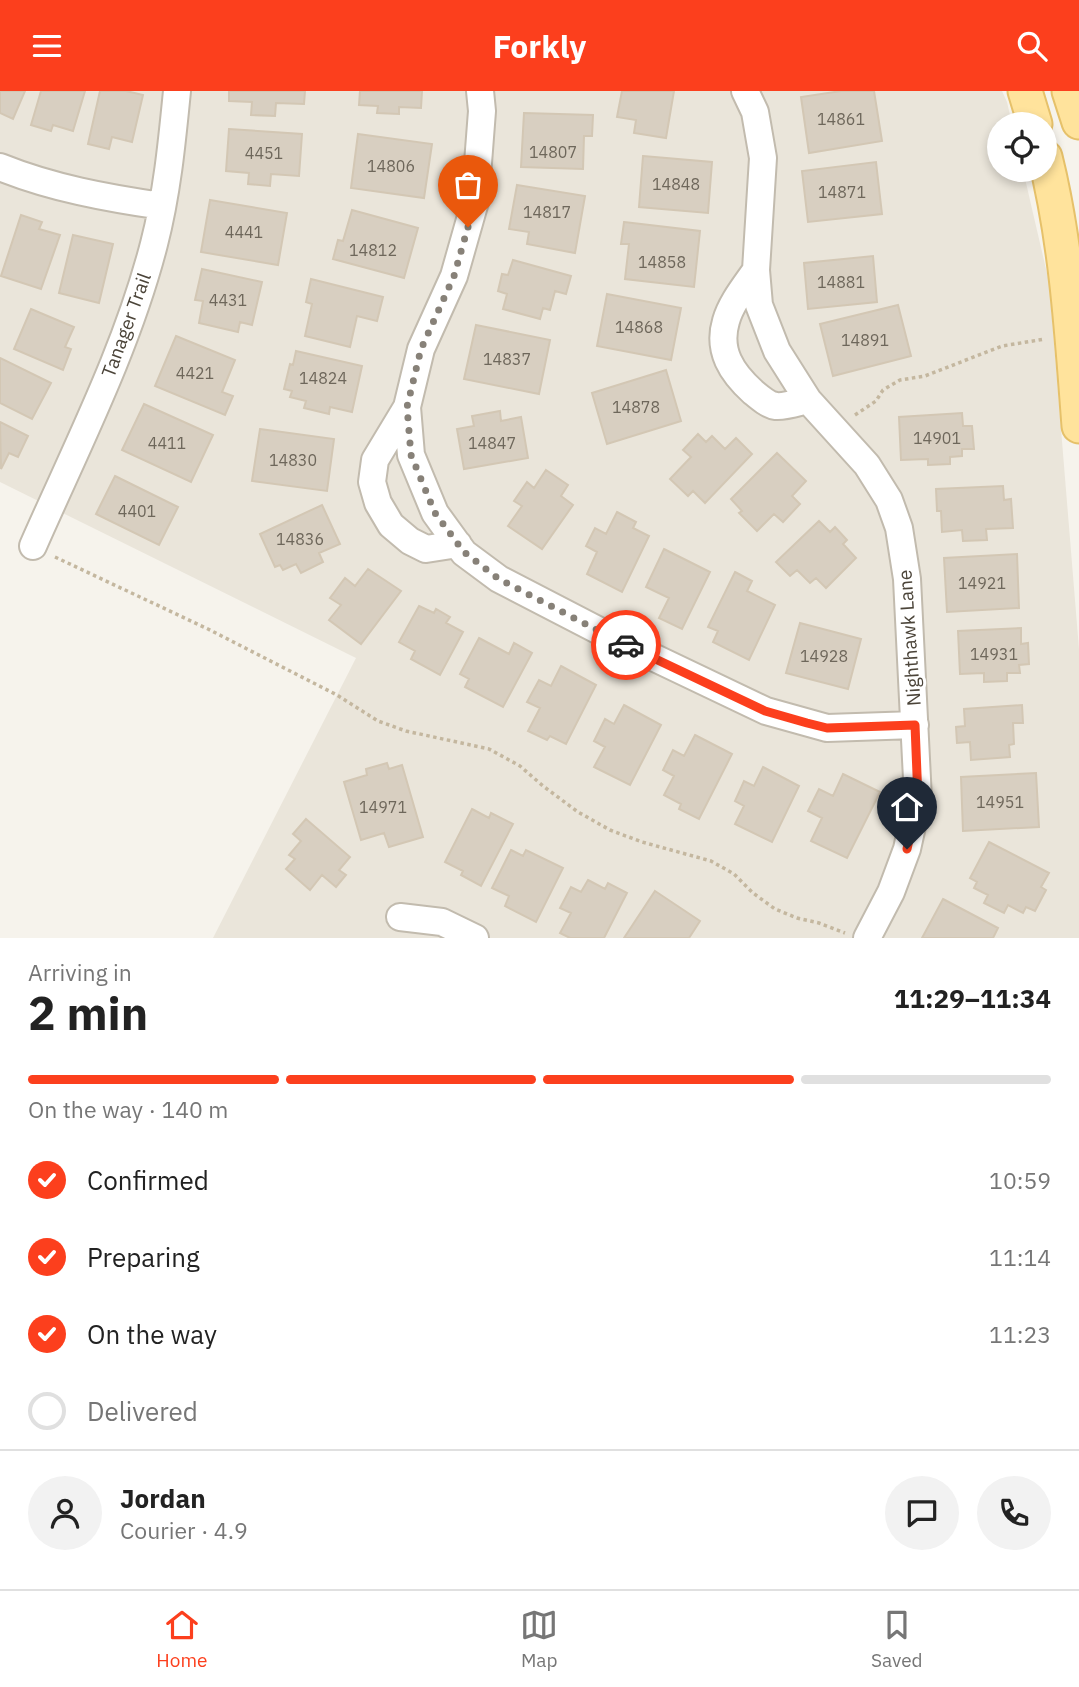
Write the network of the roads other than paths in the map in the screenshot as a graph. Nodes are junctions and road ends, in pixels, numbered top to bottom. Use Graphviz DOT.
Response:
graph roads {
  1 [pos="177,91"];
  2 [pos="480,91"];
  3 [pos="745,91"];
  4 [pos="1024,91"];
  5 [pos="1069,91"];
  6 [pos="1031,112"];
  7 [pos="1079,123"];
  8 [pos="0,167"];
  9 [pos="1051,182"];
  10 [pos="162,206"];
  11 [pos="1071,251"];
  12 [pos="756,270"];
  13 [pos="808,400"];
  14 [pos="407,407"];
  15 [pos="1079,426"];
  16 [pos="458,544"];
  17 [pos="33,546"];
  18 [pos="915,725"];
  19 [pos="400,917"];
  20 [pos="860,937"];
  21 [pos="475,938"];
  1 -- 10 [label="street, Tanager Trail"];
  2 -- 14 [label="street"];
  3 -- 12 [label="street, Nighthawk Lane"];
  4 -- 6 [label="main road"];
  5 -- 7 [label="main road"];
  8 -- 10 [label="street"];
  9 -- 11 [label="main road"];
  10 -- 17 [label="street, Tanager Trail"];
  11 -- 15 [label="main road"];
  12 -- 13 [label="street, Nighthawk Lane"];
  12 -- 13 [label="street"];
  13 -- 18 [label="street, Nighthawk Lane"];
  14 -- 16 [label="street"];
  14 -- 16 [label="street"];
  16 -- 18 [label="street"];
  18 -- 20 [label="street, Nighthawk Lane"];
  19 -- 21 [label="street"];
}
